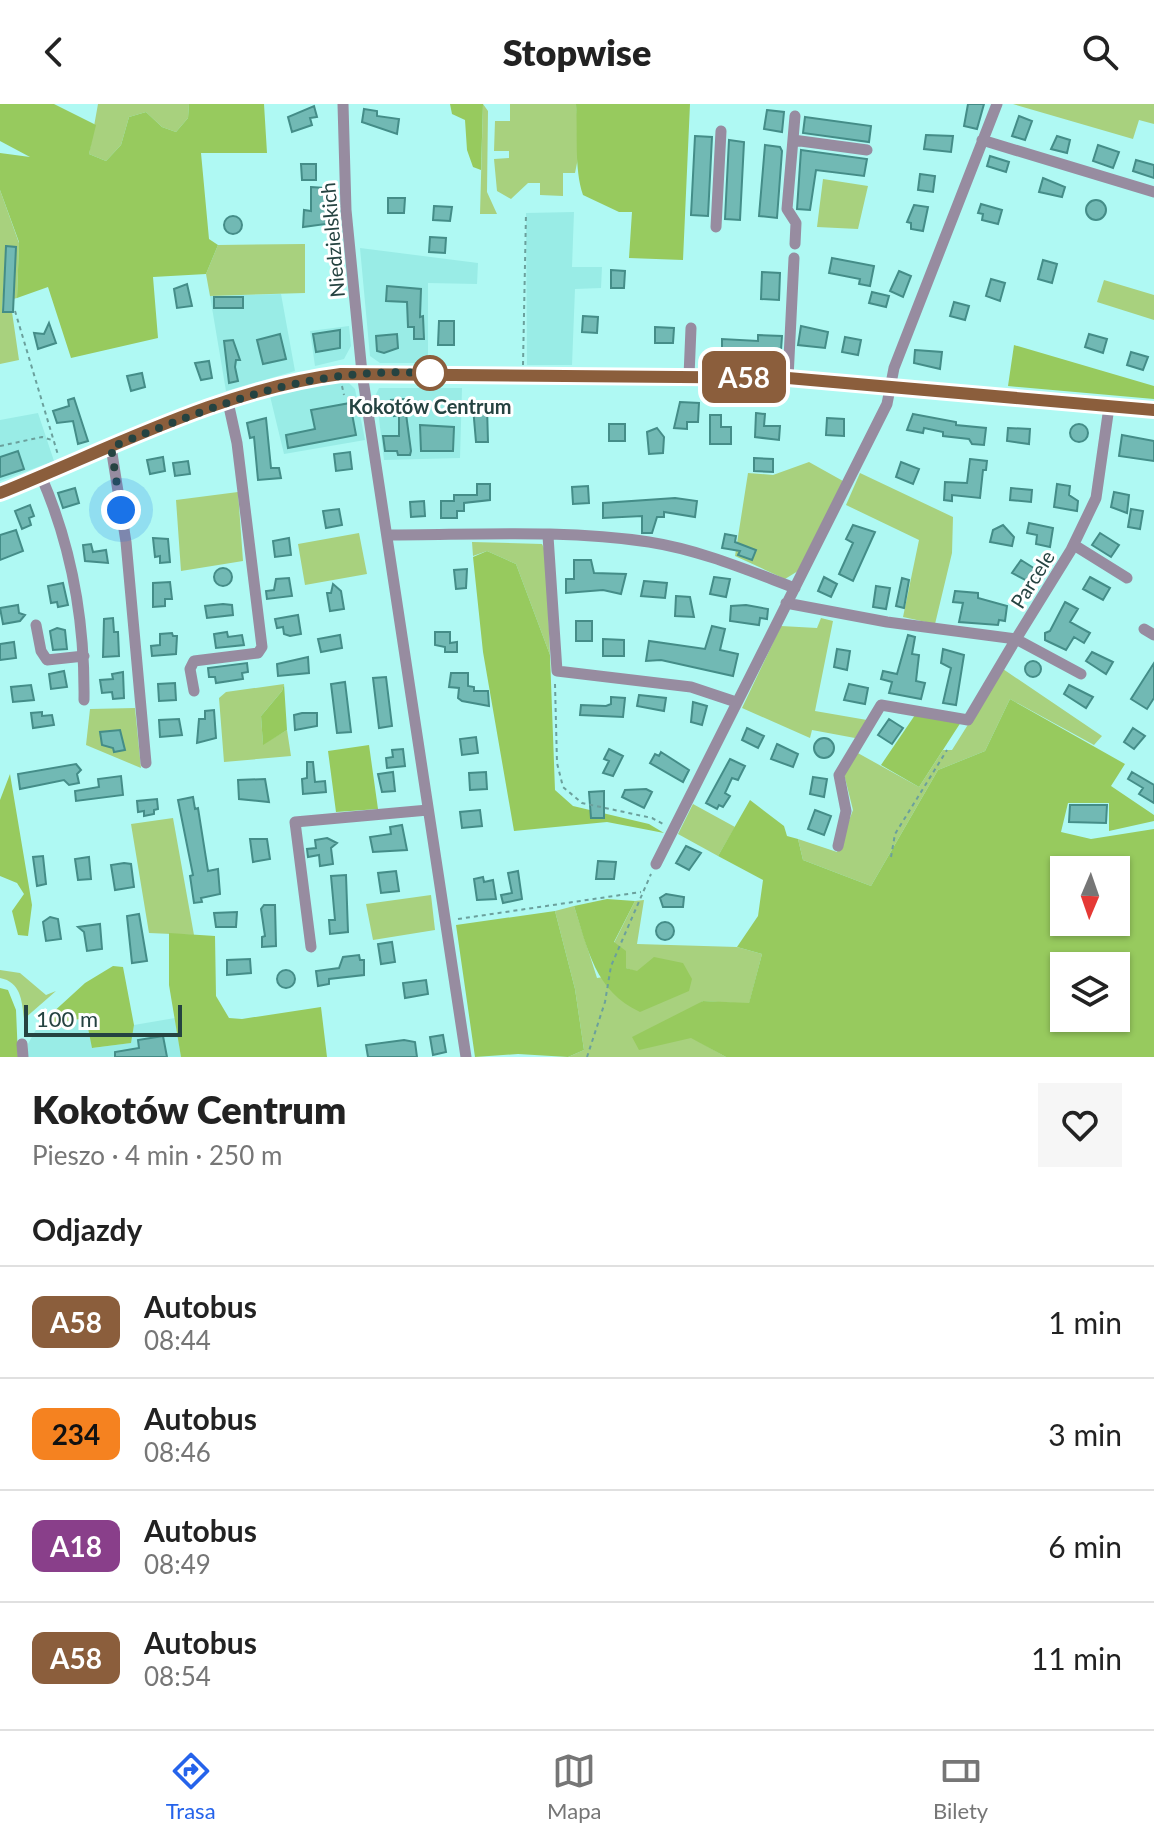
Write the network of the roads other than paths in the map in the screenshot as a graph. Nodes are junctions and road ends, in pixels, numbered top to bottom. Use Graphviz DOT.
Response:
graph roads {
  1 [pos="343,104"];
  2 [pos="997,104"];
  3 [pos="795,116"];
  4 [pos="721,131"];
  5 [pos="793,140"];
  6 [pos="982,140"];
  7 [pos="867,150"];
  8 [pos="1154,192"];
  9 [pos="716,227"];
  10 [pos="795,244"];
  11 [pos="794,258"];
  12 [pos="691,328"];
  13 [pos="362,373"];
  14 [pos="689,376"];
  15 [pos="788,378"];
  16 [pos="890,385"];
  17 [pos="228,402"];
  18 [pos="1109,407"];
  19 [pos="1154,410"];
  20 [pos="111,447"];
  21 [pos="41,476"];
  22 [pos="0,493"];
  23 [pos="387,535"];
  24 [pos="548,536"];
  25 [pos="1074,545"];
  26 [pos="1127,578"];
  27 [pos="795,588"];
  28 [pos="786,603"];
  29 [pos="36,625"];
  30 [pos="1016,639"];
  31 [pos="84,656"];
  32 [pos="1081,674"];
  33 [pos="194,691"];
  34 [pos="84,700"];
  35 [pos="736,702"];
  36 [pos="146,763"];
  37 [pos="428,810"];
  38 [pos="838,846"];
  39 [pos="656,864"];
  40 [pos="311,947"];
  41 [pos="22,1044"];
  42 [pos="23,1057"];
  43 [pos="466,1057"];
  1 -- 13 [label="street, Niedzielskich"];
  2 -- 6 [label="street"];
  3 -- 5 [label="street"];
  4 -- 9 [label="street"];
  5 -- 7 [label="street"];
  5 -- 10 [label="street"];
  6 -- 8 [label="street"];
  6 -- 16 [label="street"];
  11 -- 15 [label="street"];
  12 -- 14 [label="street"];
  13 -- 14 [label="street"];
  13 -- 17 [label="street"];
  13 -- 23 [label="street, Niedzielskich"];
  14 -- 15 [label="street"];
  15 -- 16 [label="street"];
  16 -- 18 [label="street"];
  16 -- 27 [label="street"];
  17 -- 20 [label="street"];
  17 -- 33 [label="street"];
  18 -- 19 [label="street"];
  18 -- 25 [label="street, Parcele"];
  20 -- 21 [label="street"];
  20 -- 36 [label="street"];
  21 -- 22 [label="street"];
  21 -- 31 [label="street"];
  23 -- 24 [label="street"];
  23 -- 37 [label="street, Niedzielskich"];
  24 -- 27 [label="street"];
  24 -- 35 [label="street"];
  25 -- 26 [label="street"];
  25 -- 30 [label="street, Parcele"];
  27 -- 28 [label="street"];
  28 -- 30 [label="street, Parcele"];
  28 -- 35 [label="street"];
  29 -- 31 [label="street"];
  30 -- 32 [label="street"];
  30 -- 38 [label="street"];
  31 -- 34 [label="street"];
  35 -- 39 [label="street"];
  37 -- 40 [label="street"];
  37 -- 43 [label="street, Niedzielskich"];
  41 -- 42 [label="street"];
}
